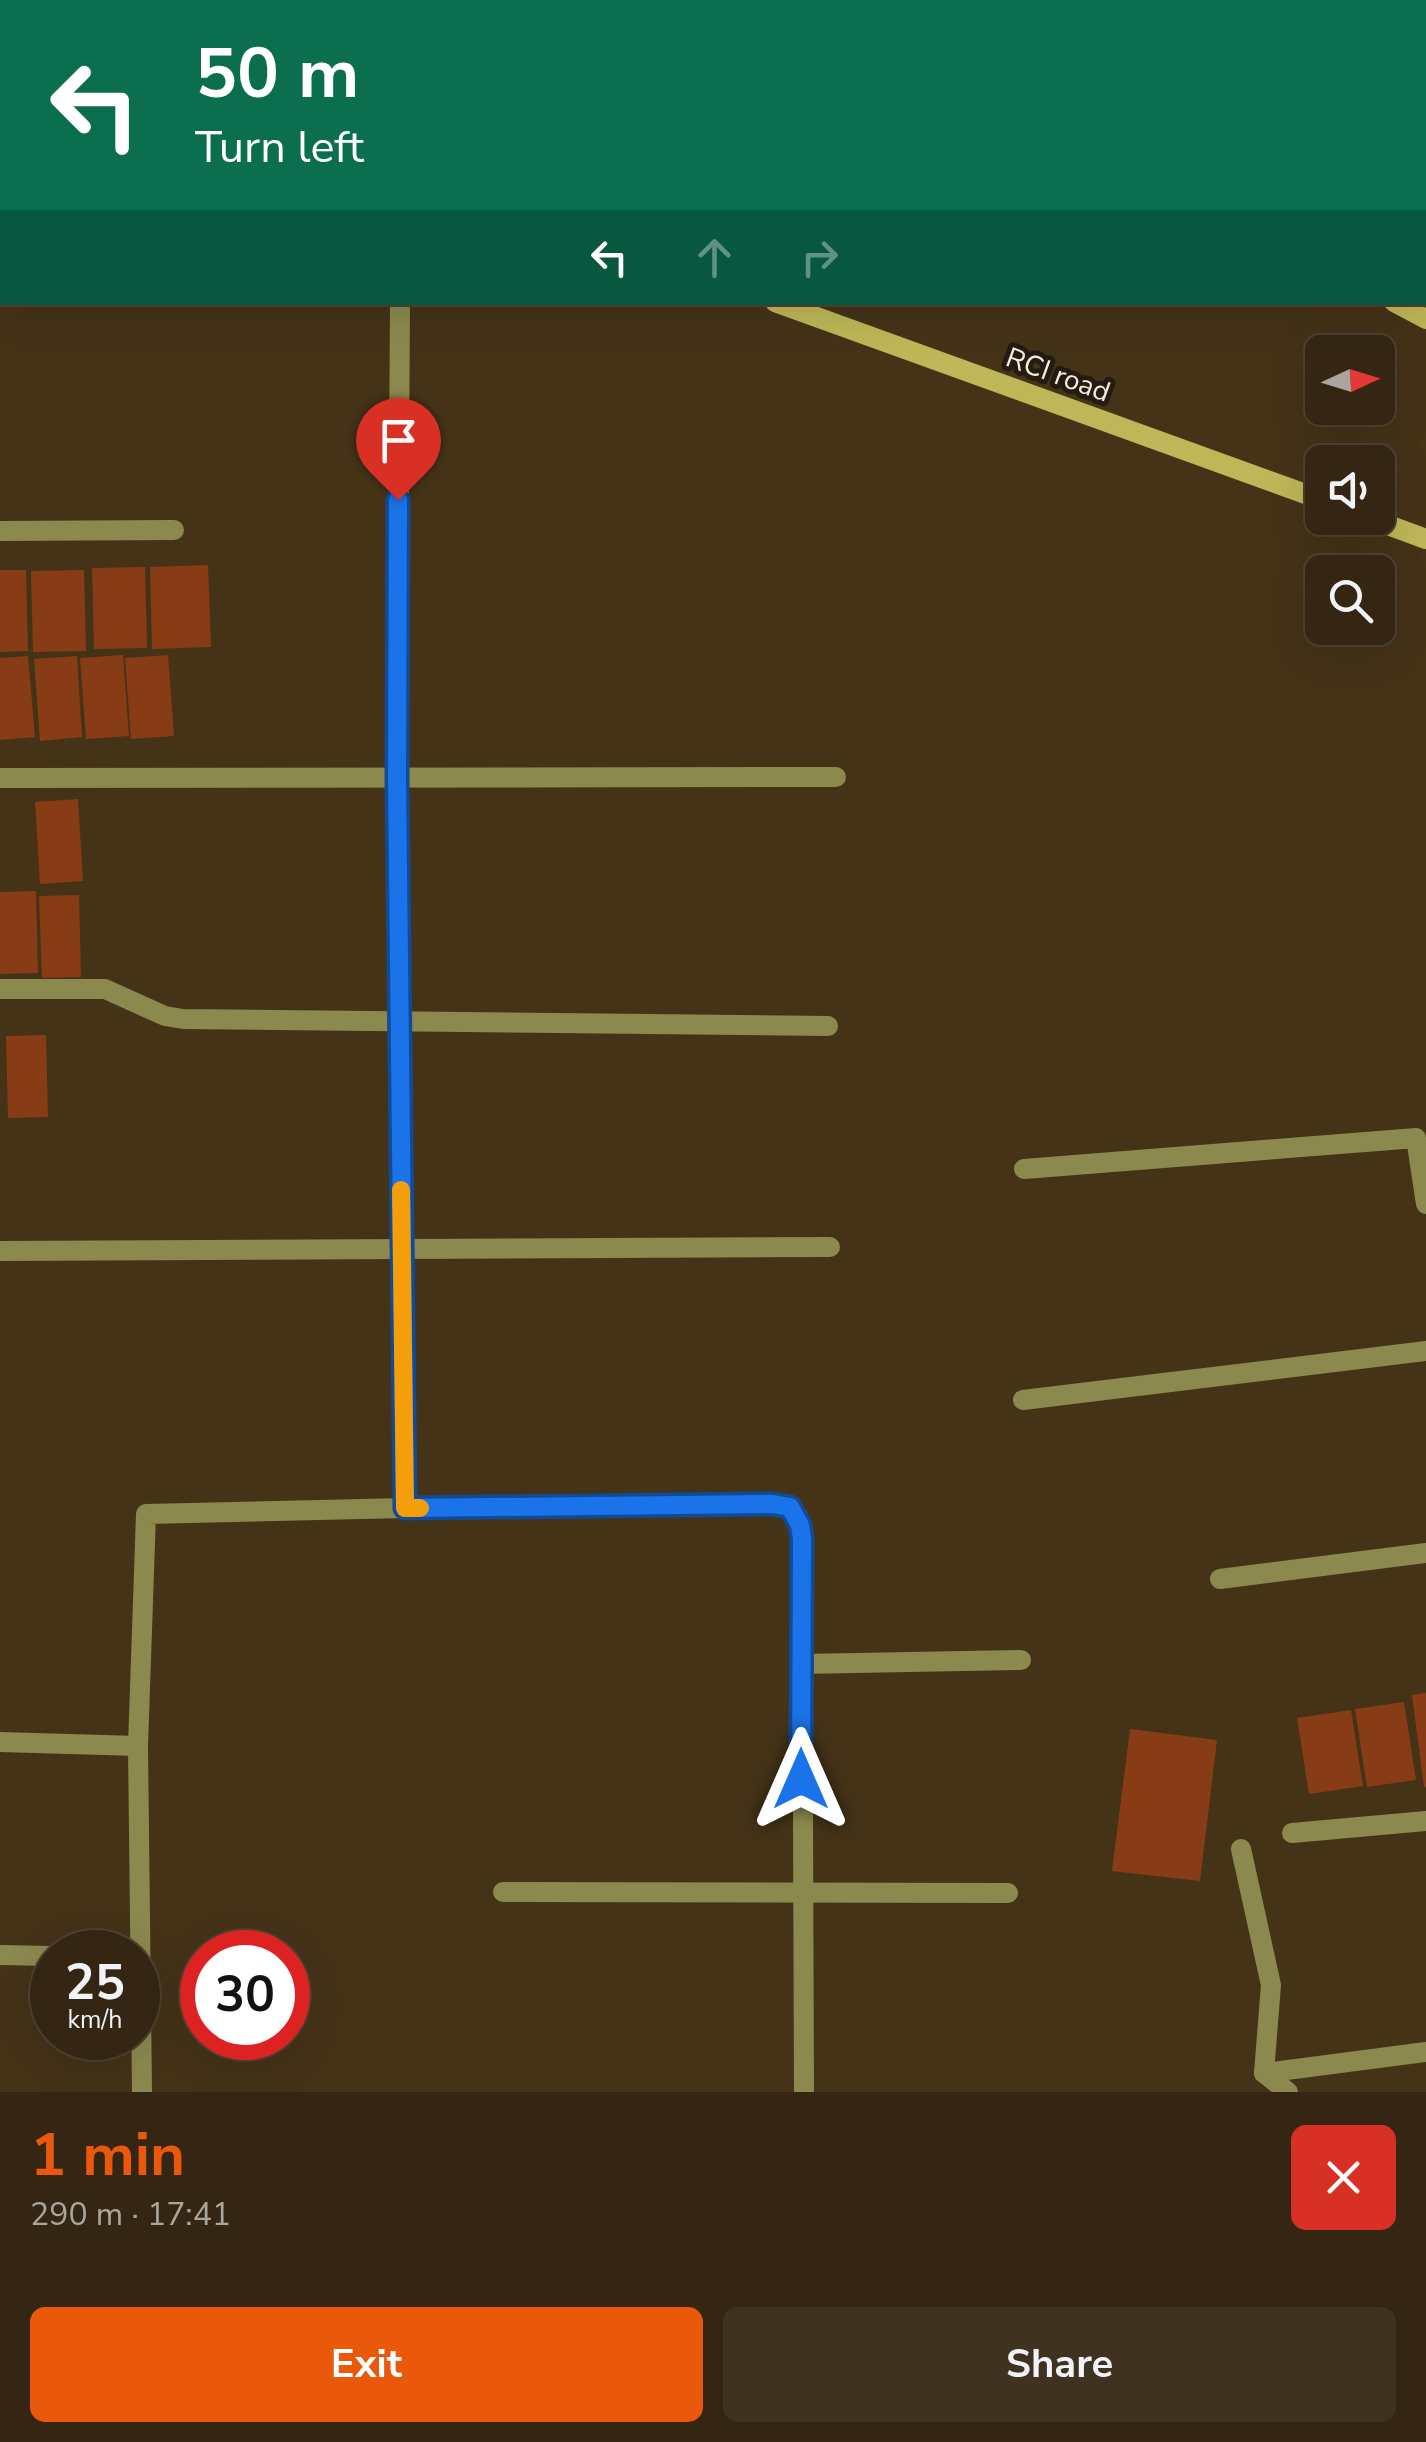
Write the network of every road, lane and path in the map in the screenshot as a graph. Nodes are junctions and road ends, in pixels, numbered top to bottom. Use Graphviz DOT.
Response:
graph roads {
  1 [pos="400,305"];
  2 [pos="784,305"];
  3 [pos="1400,305"];
  4 [pos="1426,319"];
  5 [pos="1305,494"];
  6 [pos="1395,528"];
  7 [pos="174,530"];
  8 [pos="0,531"];
  9 [pos="1426,539"];
  10 [pos="836,777"];
  11 [pos="0,778"];
  12 [pos="397,778"];
  13 [pos="0,989"];
  14 [pos="400,1023"];
  15 [pos="828,1026"];
  16 [pos="1024,1169"];
  17 [pos="1426,1204"];
  18 [pos="830,1247"];
  19 [pos="402,1249"];
  20 [pos="0,1251"];
  21 [pos="1426,1351"];
  22 [pos="1024,1400"];
  23 [pos="405,1508"];
  24 [pos="1426,1553"];
  25 [pos="1220,1579"];
  26 [pos="1021,1660"];
  27 [pos="801,1664"];
  28 [pos="0,1742"];
  29 [pos="138,1746"];
  30 [pos="1426,1821"];
  31 [pos="1292,1833"];
  32 [pos="1241,1849"];
  33 [pos="503,1892"];
  34 [pos="801,1893"];
  35 [pos="1008,1894"];
  36 [pos="138,1930"];
  37 [pos="0,1955"];
  38 [pos="30,1956"];
  39 [pos="1426,2052"];
  40 [pos="141,2060"];
  41 [pos="1264,2072"];
  42 [pos="142,2092"];
  43 [pos="804,2092"];
  44 [pos="1288,2092"];
  1 -- 12 [label="street"];
  2 -- 5 [label="main road, RCI road"];
  3 -- 4 [label="main road"];
  6 -- 9 [label="main road"];
  7 -- 8 [label="street"];
  10 -- 12 [label="street"];
  11 -- 12 [label="street"];
  12 -- 14 [label="street"];
  13 -- 14 [label="street"];
  14 -- 15 [label="street"];
  14 -- 19 [label="street"];
  16 -- 17 [label="street"];
  18 -- 19 [label="street"];
  19 -- 20 [label="street"];
  19 -- 23 [label="street"];
  21 -- 22 [label="street"];
  23 -- 27 [label="street"];
  23 -- 29 [label="street"];
  24 -- 25 [label="street"];
  26 -- 27 [label="street"];
  27 -- 34 [label="street"];
  28 -- 29 [label="street"];
  29 -- 36 [label="street"];
  30 -- 31 [label="street"];
  32 -- 41 [label="street"];
  33 -- 34 [label="street"];
  34 -- 35 [label="street"];
  34 -- 43 [label="street"];
  37 -- 38 [label="street"];
  39 -- 41 [label="street"];
  40 -- 42 [label="street"];
  41 -- 44 [label="street"];
}
